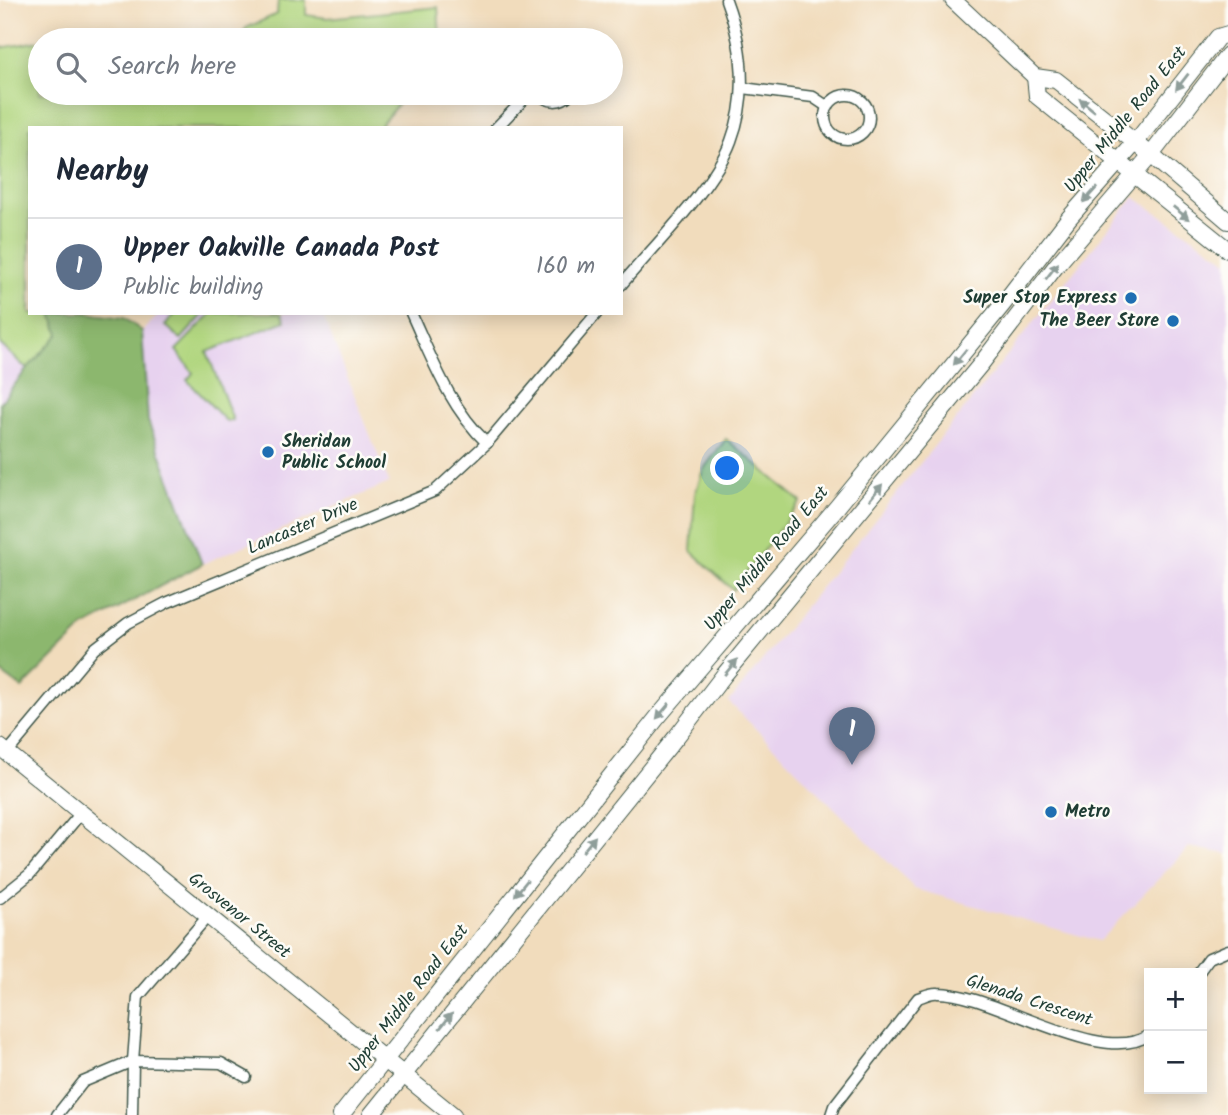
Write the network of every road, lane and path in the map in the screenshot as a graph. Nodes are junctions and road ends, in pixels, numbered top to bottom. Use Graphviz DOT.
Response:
graph roads {
  1 [pos="726,0"];
  2 [pos="953,0"];
  3 [pos="1228,34"];
  4 [pos="1228,55"];
  5 [pos="1035,77"];
  6 [pos="743,88"];
  7 [pos="518,105"];
  8 [pos="828,107"];
  9 [pos="498,126"];
  10 [pos="1135,144"];
  11 [pos="1151,155"];
  12 [pos="1118,163"];
  13 [pos="1135,176"];
  14 [pos="1228,221"];
  15 [pos="1228,250"];
  16 [pos="623,283"];
  17 [pos="412,315"];
  18 [pos="595,315"];
  19 [pos="487,443"];
  20 [pos="3,750"];
  21 [pos="81,813"];
  22 [pos="0,898"];
  23 [pos="208,916"];
  24 [pos="1228,950"];
  25 [pos="1202,968"];
  26 [pos="1144,1037"];
  27 [pos="386,1060"];
  28 [pos="133,1061"];
  29 [pos="403,1074"];
  30 [pos="246,1077"];
  31 [pos="57,1115"];
  32 [pos="132,1115"];
  33 [pos="341,1115"];
  34 [pos="371,1115"];
  35 [pos="453,1115"];
  36 [pos="831,1115"];
  1 -- 6 [label="street"];
  2 -- 5 [label="main road"];
  3 -- 10 [label="main road, Upper Middle Road East, one-way"];
  4 -- 11 [label="main road"];
  10 -- 5 [label="main road, one-way"];
  5 -- 12 [label="main road"];
  6 -- 8 [label="street"];
  6 -- 16 [label="street"];
  7 -- 9 [label="street"];
  8 -- 8 [label="street"];
  10 -- 11 [label="main road"];
  10 -- 12 [label="main road, Upper Middle Road East"];
  11 -- 13 [label="main road"];
  11 -- 14 [label="main road"];
  12 -- 13 [label="main road"];
  12 -- 27 [label="main road, Upper Middle Road East, one-way"];
  13 -- 15 [label="main road, one-way"];
  29 -- 13 [label="main road, one-way"];
  17 -- 19 [label="street"];
  18 -- 19 [label="street, Lancaster Drive"];
  19 -- 20 [label="street, Lancaster Drive"];
  20 -- 21 [label="main road, Grosvenor Street"];
  21 -- 22 [label="street"];
  21 -- 23 [label="main road, Grosvenor Street"];
  23 -- 27 [label="main road, Grosvenor Street"];
  23 -- 28 [label="street"];
  24 -- 25 [label="street"];
  26 -- 36 [label="street, Glenada Crescent"];
  27 -- 29 [label="main road, Grosvenor Street"];
  27 -- 33 [label="main road, Upper Middle Road East"];
  28 -- 30 [label="street"];
  28 -- 31 [label="street"];
  28 -- 32 [label="street"];
  29 -- 34 [label="main road"];
  29 -- 35 [label="main road, Grosvenor Street"];
}
